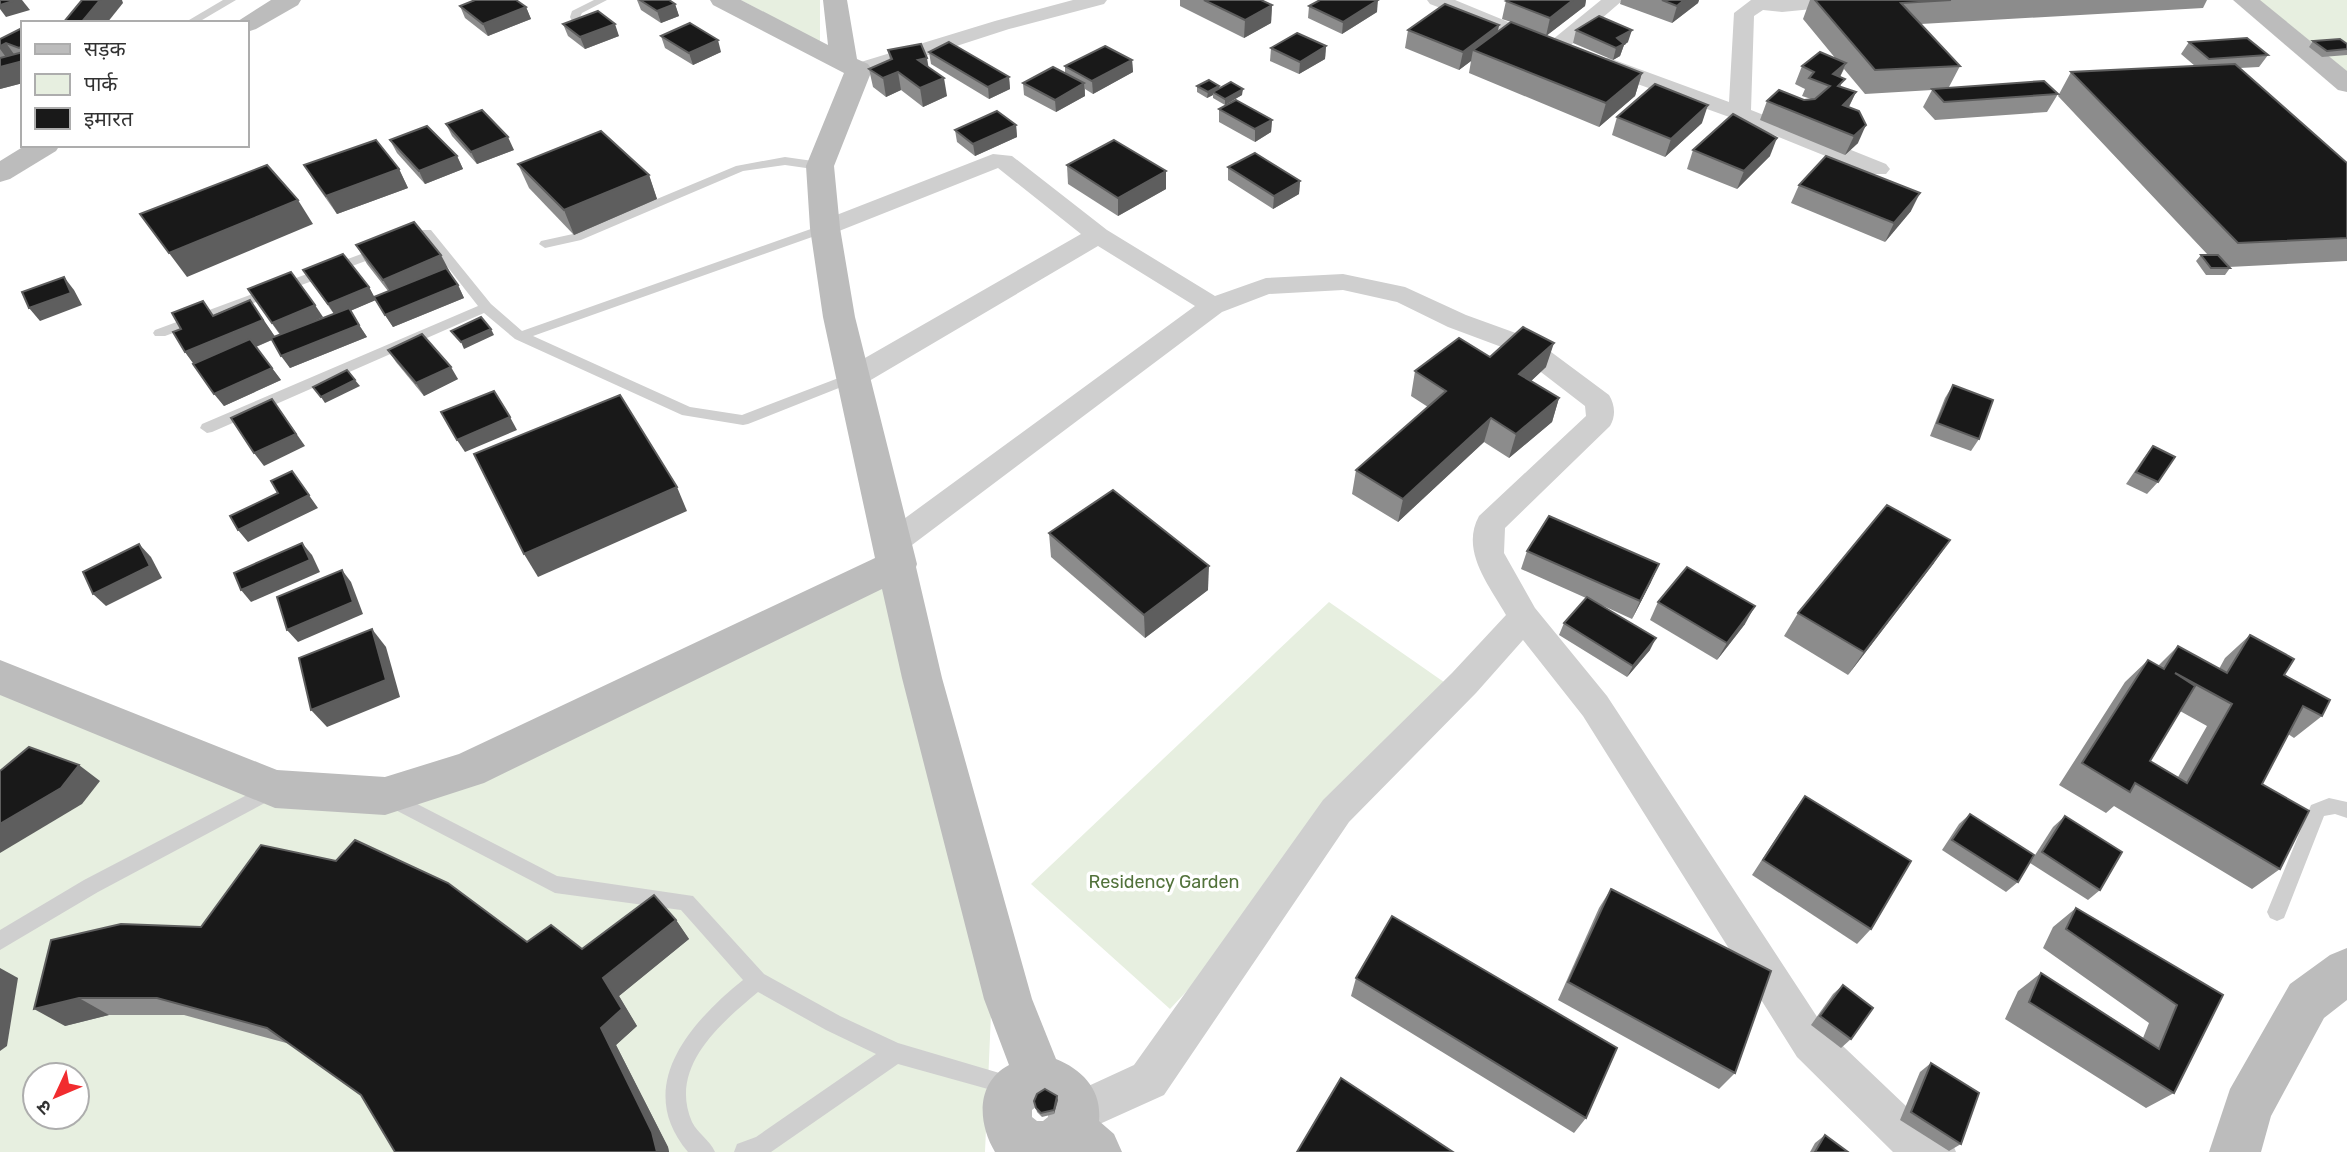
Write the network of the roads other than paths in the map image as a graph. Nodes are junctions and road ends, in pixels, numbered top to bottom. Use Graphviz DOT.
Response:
graph roads {
  1 [pos="231,0"];
  2 [pos="289,0"];
  3 [pos="602,0"];
  4 [pos="722,0"];
  5 [pos="835,0"];
  6 [pos="1097,0"];
  7 [pos="1437,0"];
  8 [pos="1613,0"];
  9 [pos="1843,0"];
  10 [pos="2245,0"];
  11 [pos="1780,3"];
  12 [pos="194,21"];
  13 [pos="248,23"];
  14 [pos="579,26"];
  15 [pos="1557,47"];
  16 [pos="851,67"];
  17 [pos="2347,83"];
  18 [pos="1740,113"];
  19 [pos="43,147"];
  20 [pos="820,166"];
  21 [pos="1878,169"];
  22 [pos="0,172"];
  23 [pos="825,228"];
  24 [pos="1098,235"];
  25 [pos="545,244"];
  26 [pos="1213,306"];
  27 [pos="486,307"];
  28 [pos="160,333"];
  29 [pos="520,336"];
  30 [pos="854,377"];
  31 [pos="207,428"];
  32 [pos="895,554"];
  33 [pos="1524,617"];
  34 [pos="0,677"];
  35 [pos="275,789"];
  36 [pos="385,796"];
  37 [pos="2347,810"];
  38 [pos="2277,912"];
  39 [pos="0,941"];
  40 [pos="2347,971"];
  41 [pos="757,981"];
  42 [pos="896,1053"];
  43 [pos="1049,1123"];
  44 [pos="705,1152"];
  45 [pos="745,1152"];
  46 [pos="1935,1152"];
  47 [pos="2235,1152"];
  1 -- 12 [label="lane"];
  2 -- 13 [label="street"];
  3 -- 14 [label="lane"];
  4 -- 16 [label="street"];
  5 -- 16 [label="street"];
  6 -- 16 [label="street"];
  7 -- 15 [label="street"];
  8 -- 15 [label="street"];
  9 -- 11 [label="street"];
  10 -- 17 [label="street"];
  11 -- 18 [label="street"];
  15 -- 18 [label="street"];
  16 -- 20 [label="street"];
  18 -- 21 [label="street"];
  19 -- 22 [label="street"];
  20 -- 23 [label="street"];
  20 -- 25 [label="lane"];
  23 -- 24 [label="street"];
  23 -- 29 [label="lane"];
  23 -- 30 [label="street"];
  24 -- 26 [label="street"];
  24 -- 30 [label="street"];
  26 -- 32 [label="street"];
  26 -- 33 [label="street"];
  27 -- 28 [label="lane"];
  27 -- 29 [label="lane"];
  27 -- 31 [label="lane"];
  29 -- 30 [label="lane"];
  30 -- 32 [label="street"];
  32 -- 36 [label="street"];
  32 -- 43 [label="street"];
  33 -- 43 [label="street"];
  33 -- 46 [label="street"];
  34 -- 35 [label="street"];
  35 -- 36 [label="street"];
  35 -- 39 [label="lane"];
  36 -- 41 [label="lane"];
  37 -- 38 [label="lane"];
  40 -- 47 [label="street"];
  41 -- 42 [label="lane"];
  41 -- 44 [label="lane"];
  42 -- 43 [label="lane"];
  42 -- 45 [label="lane"];
}
